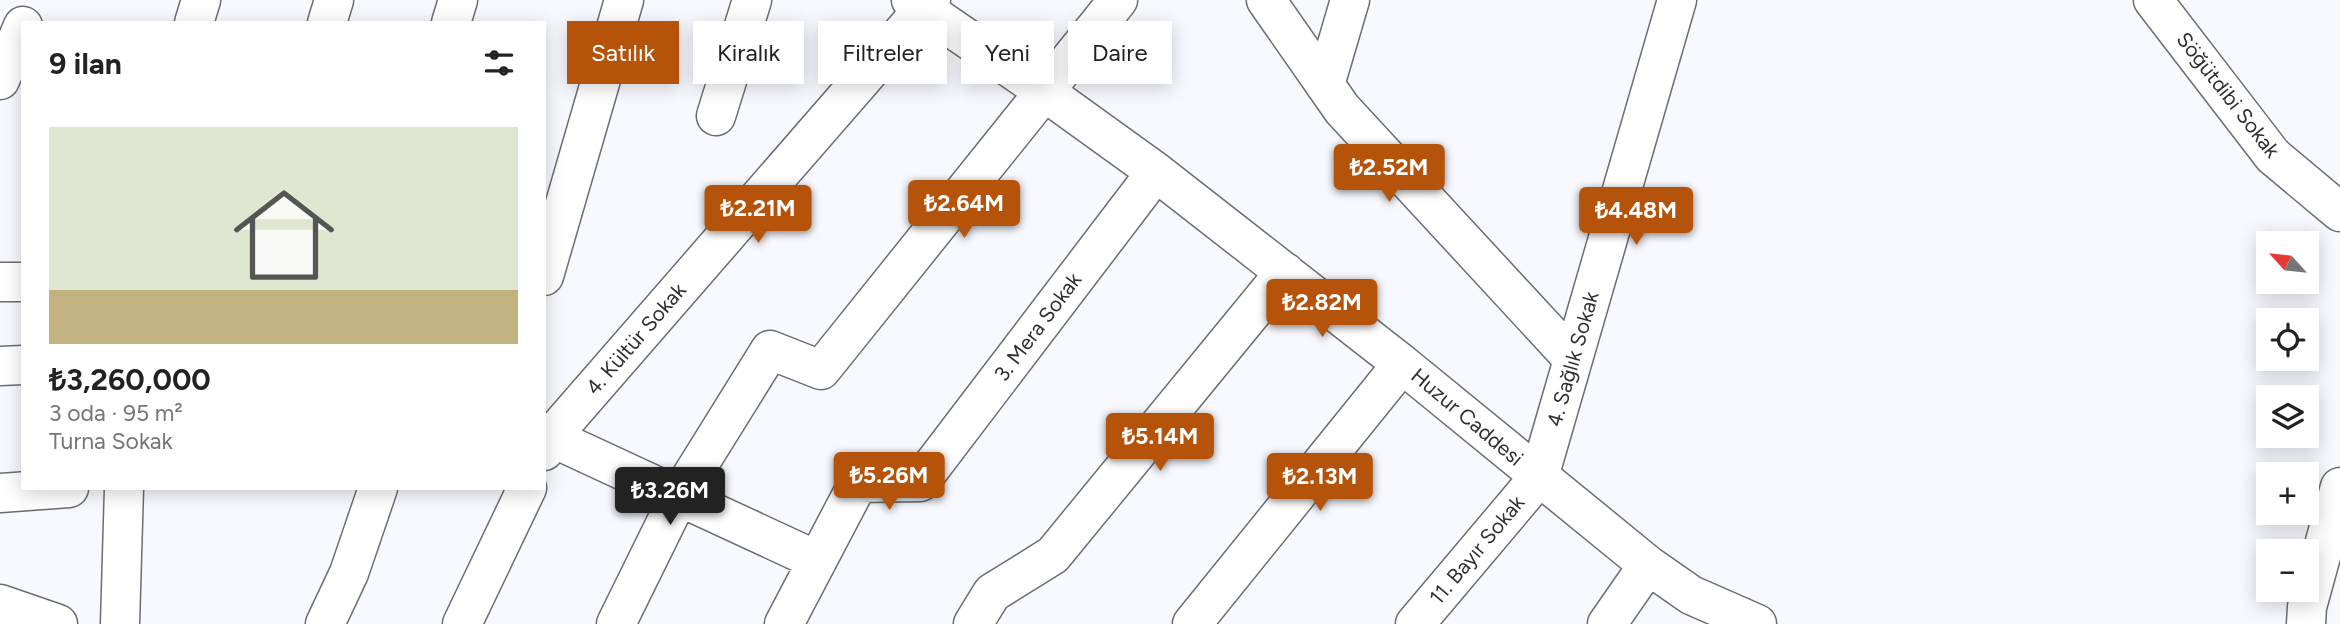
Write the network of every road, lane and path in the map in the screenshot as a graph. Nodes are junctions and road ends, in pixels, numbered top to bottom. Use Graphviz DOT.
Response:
graph roads {
  1 [pos="34,0"];
  2 [pos="201,0"];
  3 [pos="334,0"];
  4 [pos="458,0"];
  5 [pos="624,0"];
  6 [pos="752,0"];
  7 [pos="1118,0"];
  8 [pos="1266,0"];
  9 [pos="1349,0"];
  10 [pos="1677,0"];
  11 [pos="2158,2"];
  12 [pos="922,3"];
  13 [pos="24,21"];
  14 [pos="195,21"];
  15 [pos="328,21"];
  16 [pos="452,21"];
  17 [pos="21,29"];
  18 [pos="0,80"];
  19 [pos="1325,85"];
  20 [pos="1045,92"];
  21 [pos="716,116"];
  22 [pos="1156,172"];
  23 [pos="2340,212"];
  24 [pos="546,269"];
  25 [pos="1285,272"];
  26 [pos="0,282"];
  27 [pos="21,282"];
  28 [pos="1573,359"];
  29 [pos="1402,364"];
  30 [pos="21,365"];
  31 [pos="0,366"];
  32 [pos="547,441"];
  33 [pos="1539,477"];
  34 [pos="2340,487"];
  35 [pos="46,490"];
  36 [pos="124,490"];
  37 [pos="526,490"];
  38 [pos="366,492"];
  39 [pos="0,494"];
  40 [pos="678,498"];
  41 [pos="816,560"];
  42 [pos="1648,565"];
  43 [pos="0,604"];
  44 [pos="1683,610"];
  45 [pos="58,624"];
  46 [pos="120,624"];
  47 [pos="325,624"];
  48 [pos="462,624"];
  49 [pos="616,624"];
  50 [pos="785,624"];
  51 [pos="973,624"];
  52 [pos="1192,624"];
  53 [pos="1415,624"];
  54 [pos="1607,624"];
  55 [pos="1758,624"];
  56 [pos="2306,624"];
  1 -- 13 [label="street"];
  2 -- 14 [label="street"];
  3 -- 15 [label="street"];
  4 -- 16 [label="street"];
  5 -- 24 [label="street"];
  6 -- 21 [label="street"];
  7 -- 20 [label="street"];
  8 -- 19 [label="street"];
  9 -- 19 [label="street"];
  10 -- 28 [label="street, 4. Sağlık Sokak"];
  11 -- 23 [label="street, Söğütdibi Sokak"];
  12 -- 20 [label="street, Huzur Caddesi"];
  12 -- 32 [label="street, 4. Kültür Sokak"];
  17 -- 18 [label="street"];
  19 -- 28 [label="street"];
  20 -- 22 [label="street, Huzur Caddesi"];
  20 -- 40 [label="street"];
  22 -- 25 [label="street, Huzur Caddesi"];
  22 -- 41 [label="street, 3. Mera Sokak"];
  25 -- 29 [label="street, Huzur Caddesi"];
  25 -- 51 [label="street"];
  26 -- 27 [label="street"];
  28 -- 33 [label="street, 4. Sağlık Sokak"];
  29 -- 33 [label="street, Huzur Caddesi"];
  29 -- 52 [label="street"];
  30 -- 31 [label="street"];
  32 -- 40 [label="street"];
  33 -- 42 [label="street, Huzur Caddesi"];
  33 -- 53 [label="street, 11. Bayır Sokak"];
  34 -- 56 [label="street"];
  35 -- 39 [label="street"];
  36 -- 46 [label="street"];
  37 -- 48 [label="street"];
  38 -- 47 [label="street"];
  40 -- 41 [label="street"];
  40 -- 49 [label="street"];
  41 -- 50 [label="street"];
  42 -- 44 [label="street, Huzur Caddesi"];
  42 -- 54 [label="street"];
  43 -- 45 [label="street"];
  44 -- 55 [label="street, Huzur Caddesi"];
}
